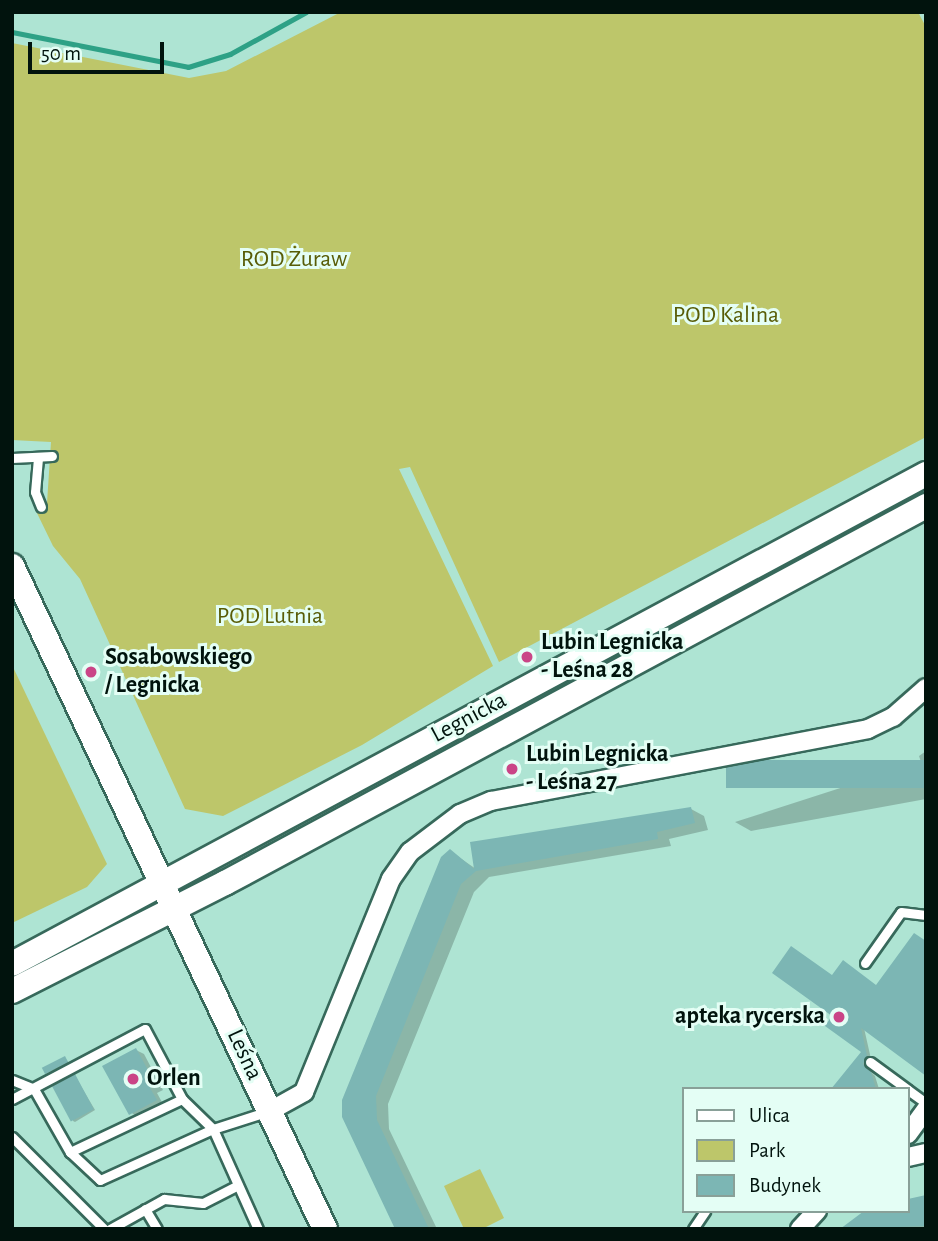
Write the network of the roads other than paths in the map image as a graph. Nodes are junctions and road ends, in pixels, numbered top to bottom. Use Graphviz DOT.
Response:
graph roads {
  1 [pos="52,456"];
  2 [pos="12,458"];
  3 [pos="38,458"];
  4 [pos="926,474"];
  5 [pos="926,506"];
  6 [pos="41,507"];
  7 [pos="12,566"];
  8 [pos="926,688"];
  9 [pos="163,882"];
  10 [pos="176,909"];
  11 [pos="926,915"];
  12 [pos="865,963"];
  13 [pos="12,964"];
  14 [pos="12,991"];
  15 [pos="870,1062"];
  16 [pos="12,1080"];
  17 [pos="904,1087"];
  18 [pos="34,1089"];
  19 [pos="910,1091"];
  20 [pos="12,1098"];
  21 [pos="182,1099"];
  22 [pos="926,1103"];
  23 [pos="926,1110"];
  24 [pos="270,1111"];
  25 [pos="213,1129"];
  26 [pos="910,1131"];
  27 [pos="12,1137"];
  28 [pos="70,1152"];
  29 [pos="238,1185"];
  30 [pos="145,1209"];
  31 [pos="704,1213"];
  32 [pos="815,1213"];
  33 [pos="107,1229"];
  34 [pos="157,1229"];
  35 [pos="258,1229"];
  36 [pos="325,1229"];
  37 [pos="693,1229"];
  38 [pos="800,1229"];
  1 -- 3 [label="lane"];
  2 -- 3 [label="lane"];
  3 -- 6 [label="lane"];
  4 -- 9 [label="main road, Legnicka"];
  5 -- 10 [label="main road, Legnicka"];
  7 -- 9 [label="main road, Leśna"];
  8 -- 24 [label="street"];
  9 -- 10 [label="main road, Leśna"];
  9 -- 13 [label="main road, Legnicka"];
  10 -- 14 [label="main road, Legnicka"];
  10 -- 24 [label="main road, Leśna"];
  11 -- 12 [label="lane"];
  15 -- 17 [label="lane"];
  16 -- 18 [label="lane"];
  18 -- 20 [label="lane"];
  18 -- 21 [label="lane"];
  18 -- 28 [label="lane"];
  19 -- 22 [label="lane"];
  21 -- 25 [label="lane"];
  21 -- 28 [label="lane"];
  23 -- 26 [label="street"];
  24 -- 25 [label="lane"];
  24 -- 36 [label="main road, Leśna"];
  25 -- 28 [label="lane"];
  25 -- 29 [label="lane"];
  27 -- 33 [label="lane"];
  29 -- 30 [label="lane"];
  29 -- 35 [label="lane"];
  30 -- 33 [label="lane"];
  30 -- 34 [label="lane"];
  31 -- 37 [label="lane"];
  32 -- 38 [label="street"];
}
